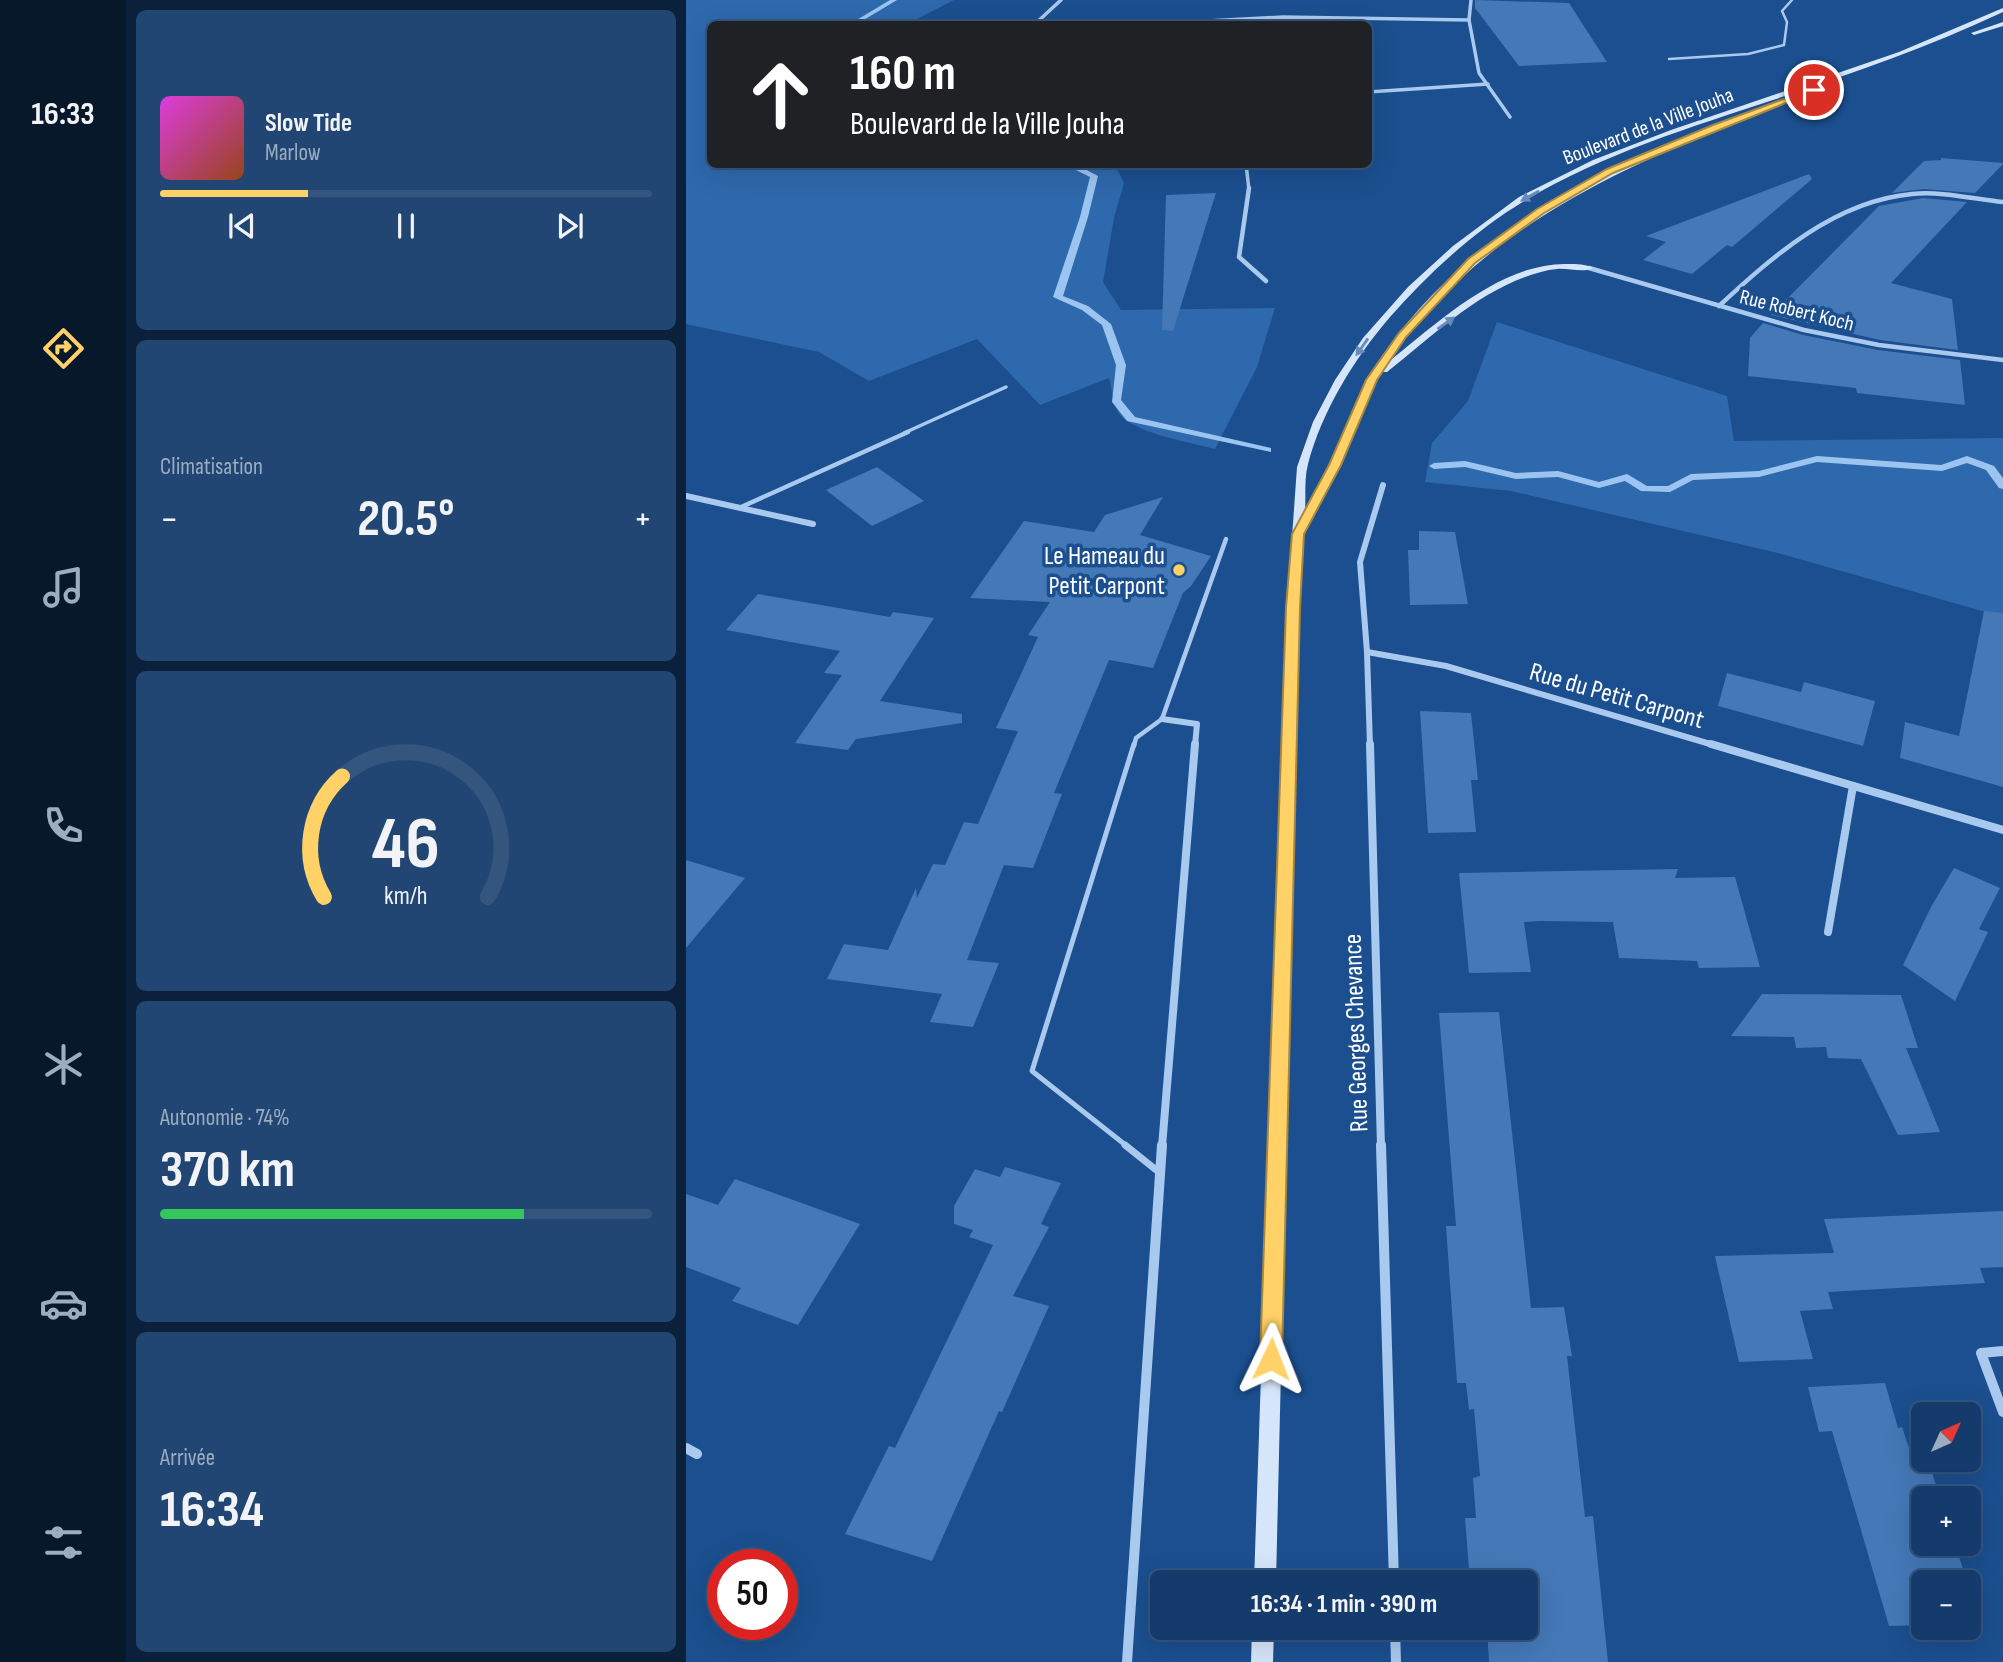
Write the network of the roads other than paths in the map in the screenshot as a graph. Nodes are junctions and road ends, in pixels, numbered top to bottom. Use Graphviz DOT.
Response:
graph roads {
  1 [pos="1061,0"];
  2 [pos="1471,0"];
  3 [pos="1792,0"];
  4 [pos="2003,10"];
  5 [pos="1469,20"];
  6 [pos="1038,21"];
  7 [pos="1208,21"];
  8 [pos="2003,24"];
  9 [pos="1669,59"];
  10 [pos="1488,84"];
  11 [pos="1372,92"];
  12 [pos="1510,117"];
  13 [pos="1247,168"];
  14 [pos="2003,202"];
  15 [pos="1589,268"];
  16 [pos="1266,281"];
  17 [pos="1719,306"];
  18 [pos="2003,360"];
  19 [pos="1372,380"];
  20 [pos="1006,387"];
  21 [pos="1383,485"];
  22 [pos="686,496"];
  23 [pos="739,508"];
  24 [pos="813,524"];
  25 [pos="1298,534"];
  26 [pos="1226,539"];
  27 [pos="1367,652"];
  28 [pos="1162,719"];
  29 [pos="1853,786"];
  30 [pos="2003,830"];
  31 [pos="1828,932"];
  32 [pos="1160,1173"];
  33 [pos="2003,1351"];
  34 [pos="2003,1412"];
  35 [pos="686,1448"];
  36 [pos="697,1454"];
  37 [pos="1265,1570"];
  38 [pos="1394,1570"];
  39 [pos="1263,1640"];
  40 [pos="1395,1640"];
  41 [pos="1127,1662"];
  42 [pos="1262,1662"];
  43 [pos="1396,1662"];
  1 -- 6 [label="street"];
  2 -- 5 [label="street"];
  3 -- 9 [label="lane"];
  4 -- 25 [label="main road, Boulevard de la Ville Jouha, one-way"];
  5 -- 7 [label="street"];
  5 -- 10 [label="street"];
  8 -- 19 [label="main road, Boulevard de la Ville Jouha"];
  10 -- 11 [label="street"];
  10 -- 12 [label="street"];
  13 -- 16 [label="street"];
  14 -- 17 [label="street"];
  15 -- 17 [label="street, Rue Robert Koch"];
  19 -- 15 [label="main road, one-way"];
  17 -- 18 [label="street, Rue Robert Koch"];
  19 -- 25 [label="main road, Boulevard de la Ville Jouha"];
  20 -- 23 [label="lane"];
  21 -- 27 [label="street, Rue Georges Chevance"];
  22 -- 23 [label="street"];
  23 -- 24 [label="street"];
  25 -- 37 [label="main road, Boulevard de la Ville Jouha"];
  26 -- 28 [label="lane"];
  27 -- 29 [label="street, Rue du Petit Carpont"];
  27 -- 38 [label="street, Rue Georges Chevance"];
  28 -- 32 [label="street"];
  28 -- 32 [label="lane"];
  29 -- 30 [label="street, Rue du Petit Carpont"];
  29 -- 31 [label="street"];
  32 -- 41 [label="street"];
  33 -- 34 [label="street"];
  35 -- 36 [label="street"];
  39 -- 42 [label="main road"];
  40 -- 43 [label="street"];
}
